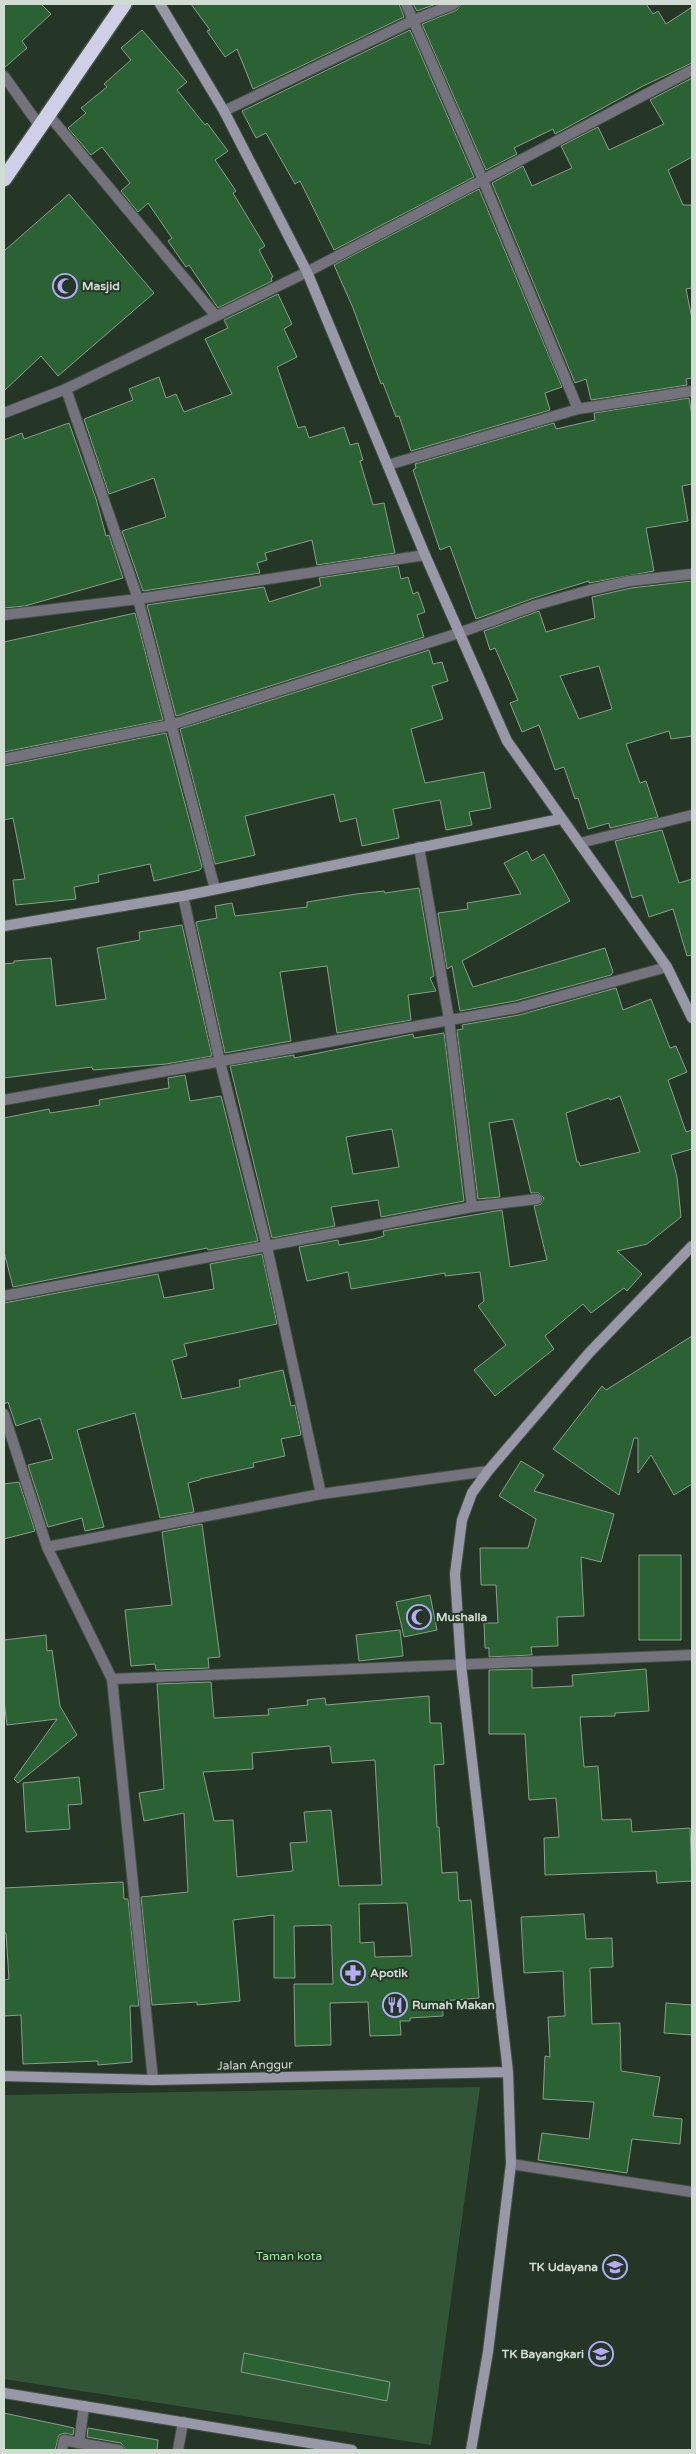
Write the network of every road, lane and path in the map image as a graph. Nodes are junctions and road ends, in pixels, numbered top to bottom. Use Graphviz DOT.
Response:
graph roads {
  1 [pos="124,4"];
  2 [pos="160,4"];
  3 [pos="406,4"];
  4 [pos="454,4"];
  5 [pos="414,20"];
  6 [pos="692,70"];
  7 [pos="4,76"];
  8 [pos="224,111"];
  9 [pos="43,119"];
  10 [pos="4,179"];
  11 [pos="483,180"];
  12 [pos="307,272"];
  13 [pos="216,316"];
  14 [pos="66,389"];
  15 [pos="692,391"];
  16 [pos="578,409"];
  17 [pos="4,413"];
  18 [pos="388,465"];
  19 [pos="425,555"];
  20 [pos="692,574"];
  21 [pos="138,599"];
  22 [pos="4,615"];
  23 [pos="460,633"];
  24 [pos="171,725"];
  25 [pos="4,760"];
  26 [pos="692,816"];
  27 [pos="560,819"];
  28 [pos="580,843"];
  29 [pos="420,847"];
  30 [pos="215,889"];
  31 [pos="182,896"];
  32 [pos="4,926"];
  33 [pos="666,967"];
  34 [pos="692,1018"];
  35 [pos="449,1019"];
  36 [pos="220,1062"];
  37 [pos="4,1100"];
  38 [pos="537,1199"];
  39 [pos="472,1208"];
  40 [pos="692,1246"];
  41 [pos="267,1247"];
  42 [pos="4,1296"];
  43 [pos="4,1414"];
  44 [pos="488,1471"];
  45 [pos="321,1494"];
  46 [pos="47,1547"];
  47 [pos="692,1655"];
  48 [pos="461,1665"];
  49 [pos="112,1679"];
  50 [pos="508,2072"];
  51 [pos="4,2076"];
  52 [pos="152,2080"];
  53 [pos="510,2164"];
  54 [pos="692,2192"];
  55 [pos="4,2393"];
  56 [pos="84,2406"];
  57 [pos="183,2422"];
  58 [pos="79,2443"];
  59 [pos="62,2450"];
  60 [pos="119,2450"];
  61 [pos="178,2450"];
  62 [pos="352,2450"];
  63 [pos="471,2450"];
  1 -- 9 [label="highway"];
  2 -- 8 [label="street"];
  3 -- 5 [label="street"];
  4 -- 5 [label="street"];
  5 -- 8 [label="street"];
  5 -- 11 [label="street"];
  6 -- 11 [label="street"];
  7 -- 9 [label="street"];
  8 -- 12 [label="street"];
  9 -- 10 [label="highway"];
  9 -- 13 [label="street"];
  11 -- 12 [label="street"];
  11 -- 16 [label="street"];
  12 -- 13 [label="street"];
  12 -- 18 [label="street"];
  13 -- 14 [label="street"];
  14 -- 17 [label="street"];
  14 -- 21 [label="street"];
  15 -- 16 [label="street"];
  16 -- 18 [label="street"];
  18 -- 19 [label="street"];
  19 -- 21 [label="street"];
  19 -- 23 [label="street"];
  20 -- 23 [label="street"];
  21 -- 22 [label="street"];
  21 -- 24 [label="street"];
  23 -- 24 [label="street"];
  23 -- 27 [label="street"];
  24 -- 25 [label="street"];
  24 -- 30 [label="street"];
  26 -- 28 [label="street"];
  27 -- 28 [label="street"];
  27 -- 29 [label="street"];
  28 -- 33 [label="street"];
  29 -- 30 [label="street"];
  29 -- 35 [label="street"];
  30 -- 31 [label="street"];
  31 -- 32 [label="street"];
  31 -- 36 [label="street"];
  33 -- 34 [label="street"];
  33 -- 35 [label="street"];
  35 -- 36 [label="street"];
  35 -- 39 [label="street"];
  36 -- 37 [label="street"];
  36 -- 41 [label="street"];
  38 -- 39 [label="street"];
  39 -- 41 [label="street"];
  40 -- 44 [label="street"];
  41 -- 42 [label="street"];
  41 -- 45 [label="street"];
  43 -- 46 [label="street"];
  44 -- 45 [label="street"];
  44 -- 48 [label="street"];
  45 -- 46 [label="street"];
  46 -- 49 [label="street"];
  47 -- 48 [label="street"];
  48 -- 49 [label="street"];
  48 -- 50 [label="street"];
  49 -- 52 [label="street"];
  50 -- 52 [label="street, Jalan Anggur"];
  50 -- 53 [label="street"];
  51 -- 52 [label="street, Jalan Anggur"];
  53 -- 54 [label="street"];
  53 -- 63 [label="street"];
  55 -- 56 [label="street"];
  56 -- 57 [label="street"];
  56 -- 58 [label="street"];
  57 -- 61 [label="street"];
  57 -- 62 [label="street"];
  58 -- 59 [label="street"];
  58 -- 60 [label="street"];
}
